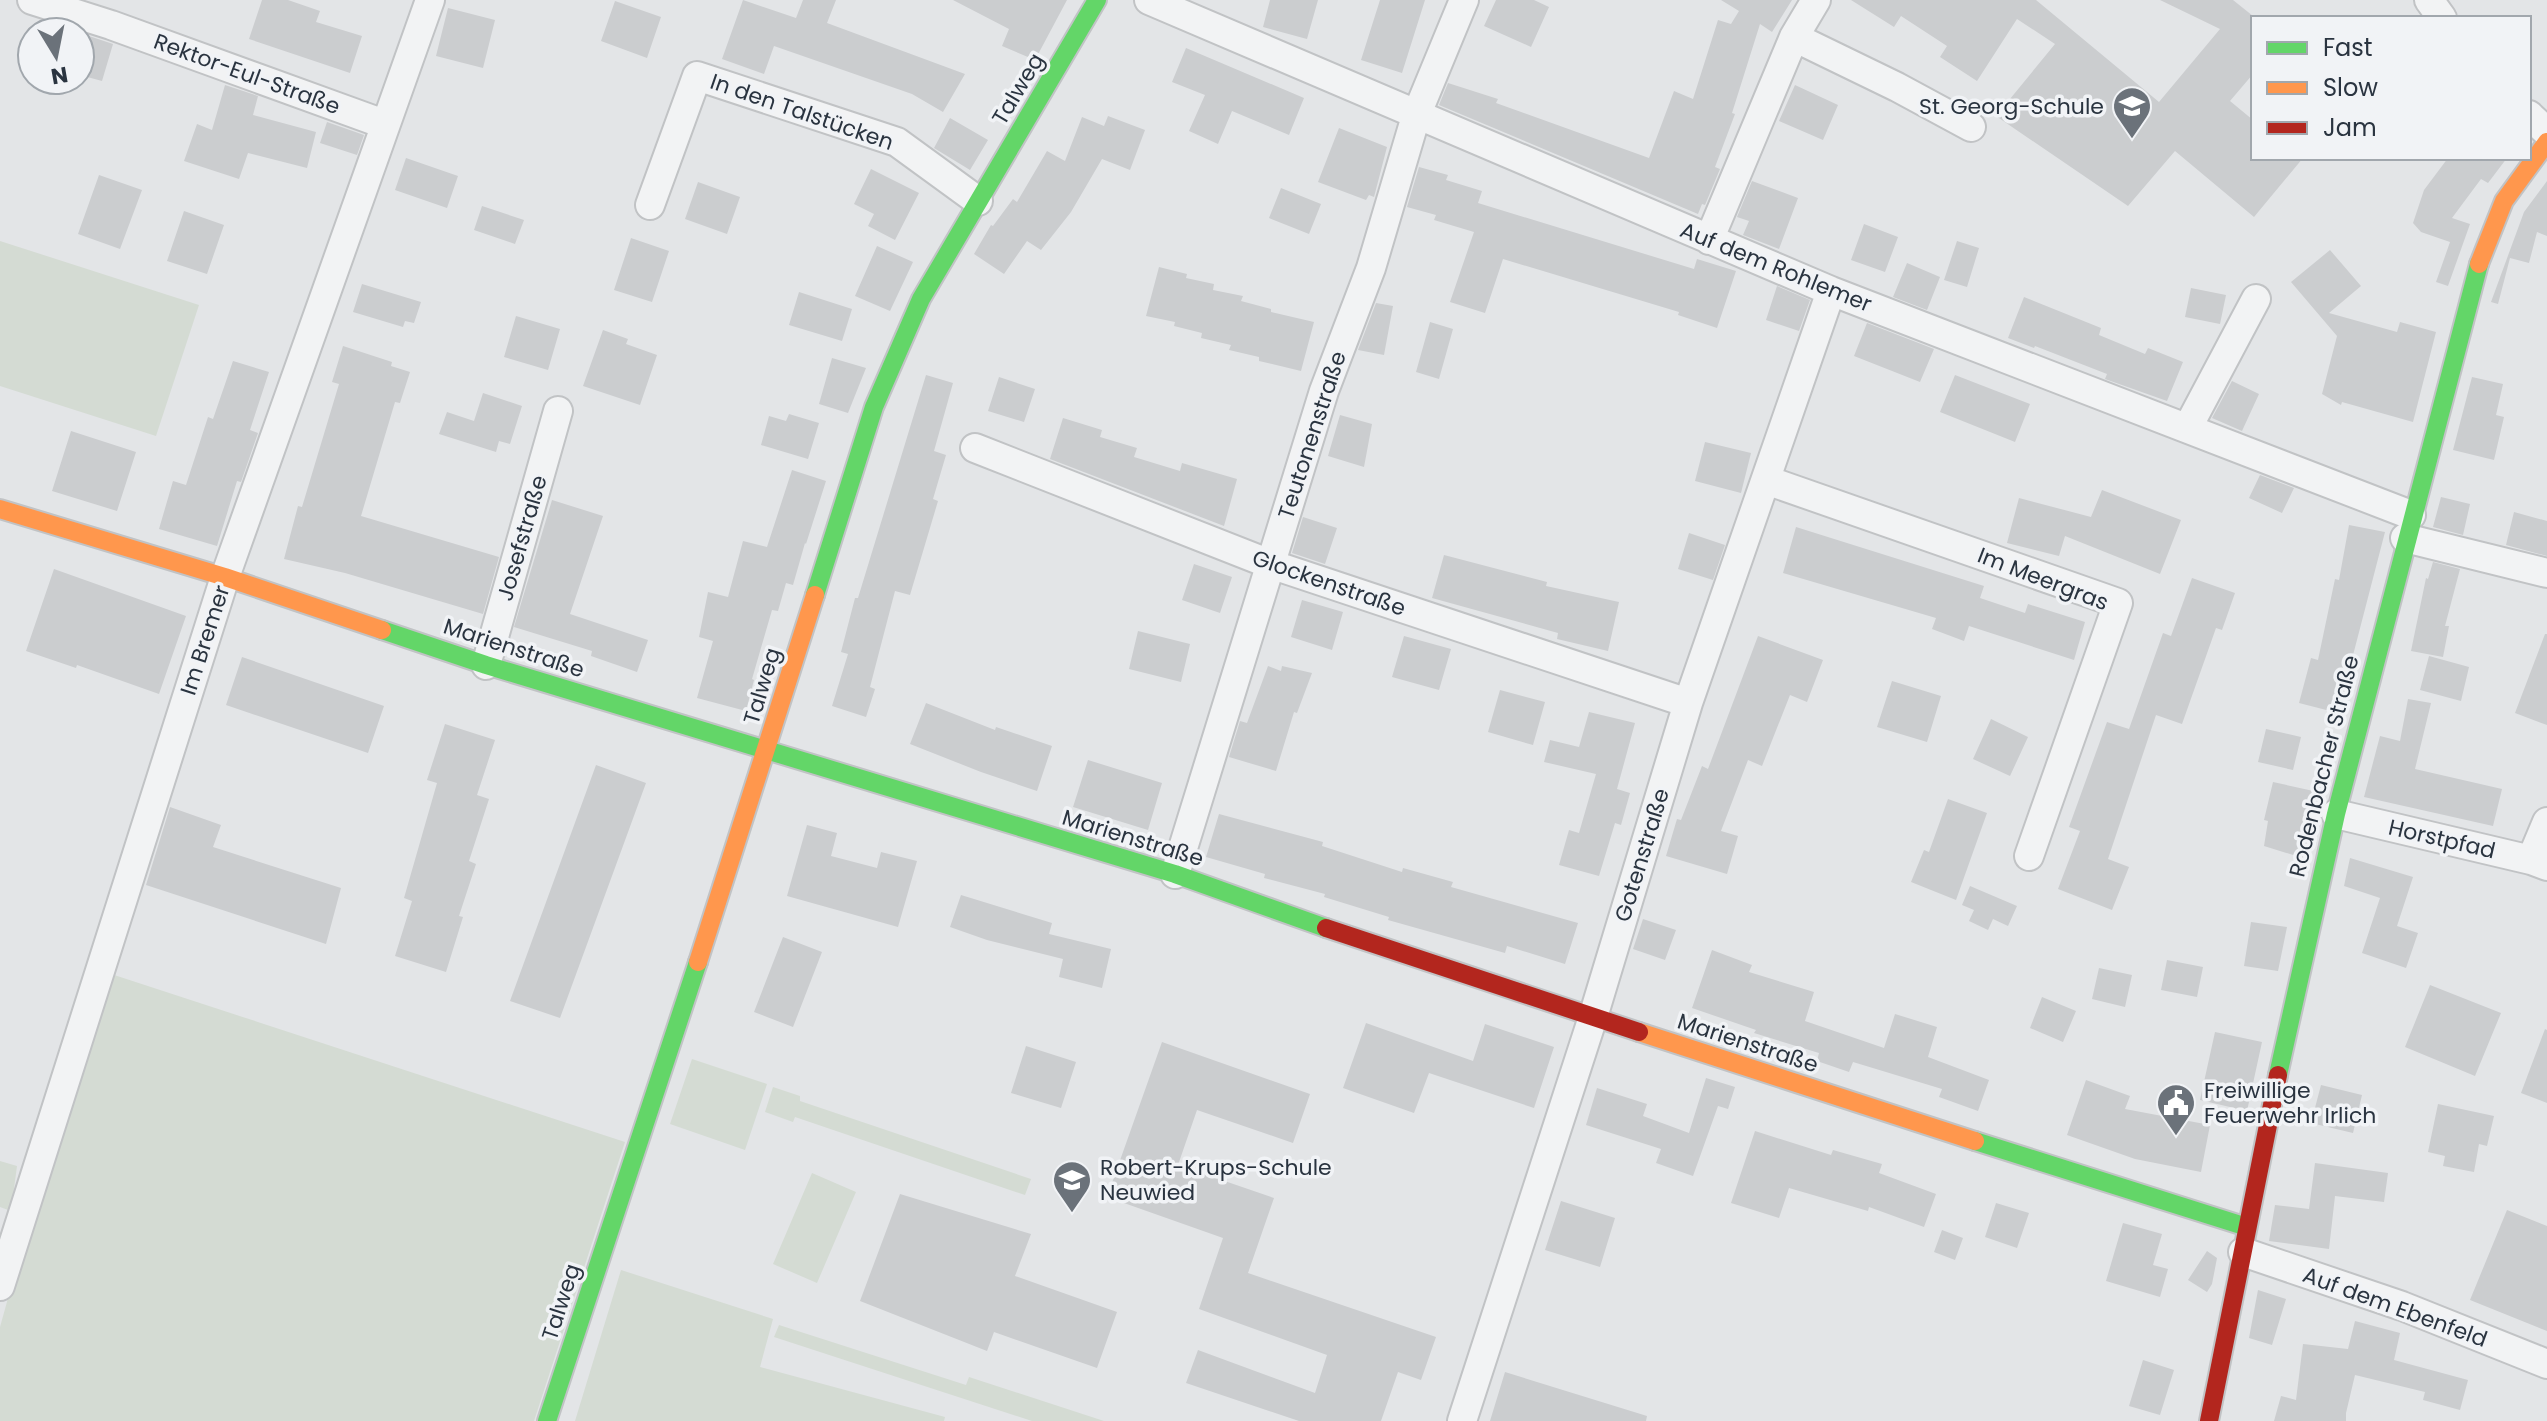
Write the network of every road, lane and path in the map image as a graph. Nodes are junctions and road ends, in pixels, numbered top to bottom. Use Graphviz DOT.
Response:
graph roads {
  1 [pos="32,0"];
  2 [pos="430,0"];
  3 [pos="1097,0"];
  4 [pos="1149,0"];
  5 [pos="1464,0"];
  6 [pos="1816,0"];
  7 [pos="115,12"];
  8 [pos="1794,37"];
  9 [pos="1416,116"];
  10 [pos="2531,117"];
  11 [pos="384,124"];
  12 [pos="1971,127"];
  13 [pos="2547,132"];
  14 [pos="2547,142"];
  15 [pos="978,201"];
  16 [pos="650,205"];
  17 [pos="1709,240"];
  18 [pos="1831,291"];
  19 [pos="2256,299"];
  20 [pos="558,411"];
  21 [pos="2188,427"];
  22 [pos="975,448"];
  23 [pos="1766,480"];
  24 [pos="0,509"];
  25 [pos="2408,527"];
  26 [pos="1270,564"];
  27 [pos="2547,573"];
  28 [pos="225,577"];
  29 [pos="486,665"];
  30 [pos="1688,703"];
  31 [pos="767,751"];
  32 [pos="2336,814"];
  33 [pos="2547,822"];
  34 [pos="2029,856"];
  35 [pos="2539,863"];
  36 [pos="1175,874"];
  37 [pos="1593,1017"];
  38 [pos="2245,1240"];
  39 [pos="0,1286"];
  40 [pos="2547,1364"];
  41 [pos="547,1421"];
  42 [pos="1462,1421"];
  43 [pos="2209,1421"];
  1 -- 7 [label="street, Rektor-Eul-Straße"];
  2 -- 11 [label="street, Im Bremer"];
  3 -- 15 [label="street, Talweg"];
  4 -- 9 [label="street, Auf dem Rohlemer"];
  5 -- 9 [label="street, Teutonenstraße"];
  6 -- 8 [label="street"];
  7 -- 11 [label="street, Rektor-Eul-Straße"];
  8 -- 12 [label="street"];
  8 -- 17 [label="street"];
  9 -- 17 [label="street, Auf dem Rohlemer"];
  9 -- 26 [label="street, Teutonenstraße"];
  10 -- 13 [label="street"];
  11 -- 28 [label="street, Im Bremer"];
  14 -- 25 [label="street, Rodenbacher Straße"];
  15 -- 16 [label="street, In den Talstücken"];
  15 -- 31 [label="street, Talweg"];
  17 -- 18 [label="street, Auf dem Rohlemer"];
  18 -- 21 [label="street, Auf dem Rohlemer"];
  18 -- 23 [label="street, Gotenstraße"];
  19 -- 21 [label="street"];
  20 -- 29 [label="street, Josefstraße"];
  21 -- 25 [label="street, Auf dem Rohlemer"];
  22 -- 26 [label="street, Glockenstraße"];
  23 -- 30 [label="street, Gotenstraße"];
  23 -- 34 [label="street, Im Meergras"];
  24 -- 28 [label="street, Marienstraße"];
  25 -- 27 [label="street, Auf dem Rohlemer"];
  25 -- 32 [label="street, Rodenbacher Straße"];
  26 -- 30 [label="street, Glockenstraße"];
  26 -- 36 [label="street, Teutonenstraße"];
  28 -- 29 [label="street, Marienstraße"];
  28 -- 39 [label="street, Im Bremer"];
  29 -- 31 [label="street, Marienstraße"];
  30 -- 37 [label="street, Gotenstraße"];
  31 -- 36 [label="street, Marienstraße"];
  31 -- 41 [label="street, Talweg"];
  32 -- 35 [label="street, Horstpfad"];
  32 -- 38 [label="street, Rodenbacher Straße"];
  33 -- 35 [label="street"];
  36 -- 37 [label="street, Marienstraße"];
  37 -- 38 [label="street, Marienstraße"];
  37 -- 42 [label="street, Gotenstraße"];
  38 -- 40 [label="street, Auf dem Ebenfeld"];
  38 -- 43 [label="street, Rodenbacher Straße"];
}
